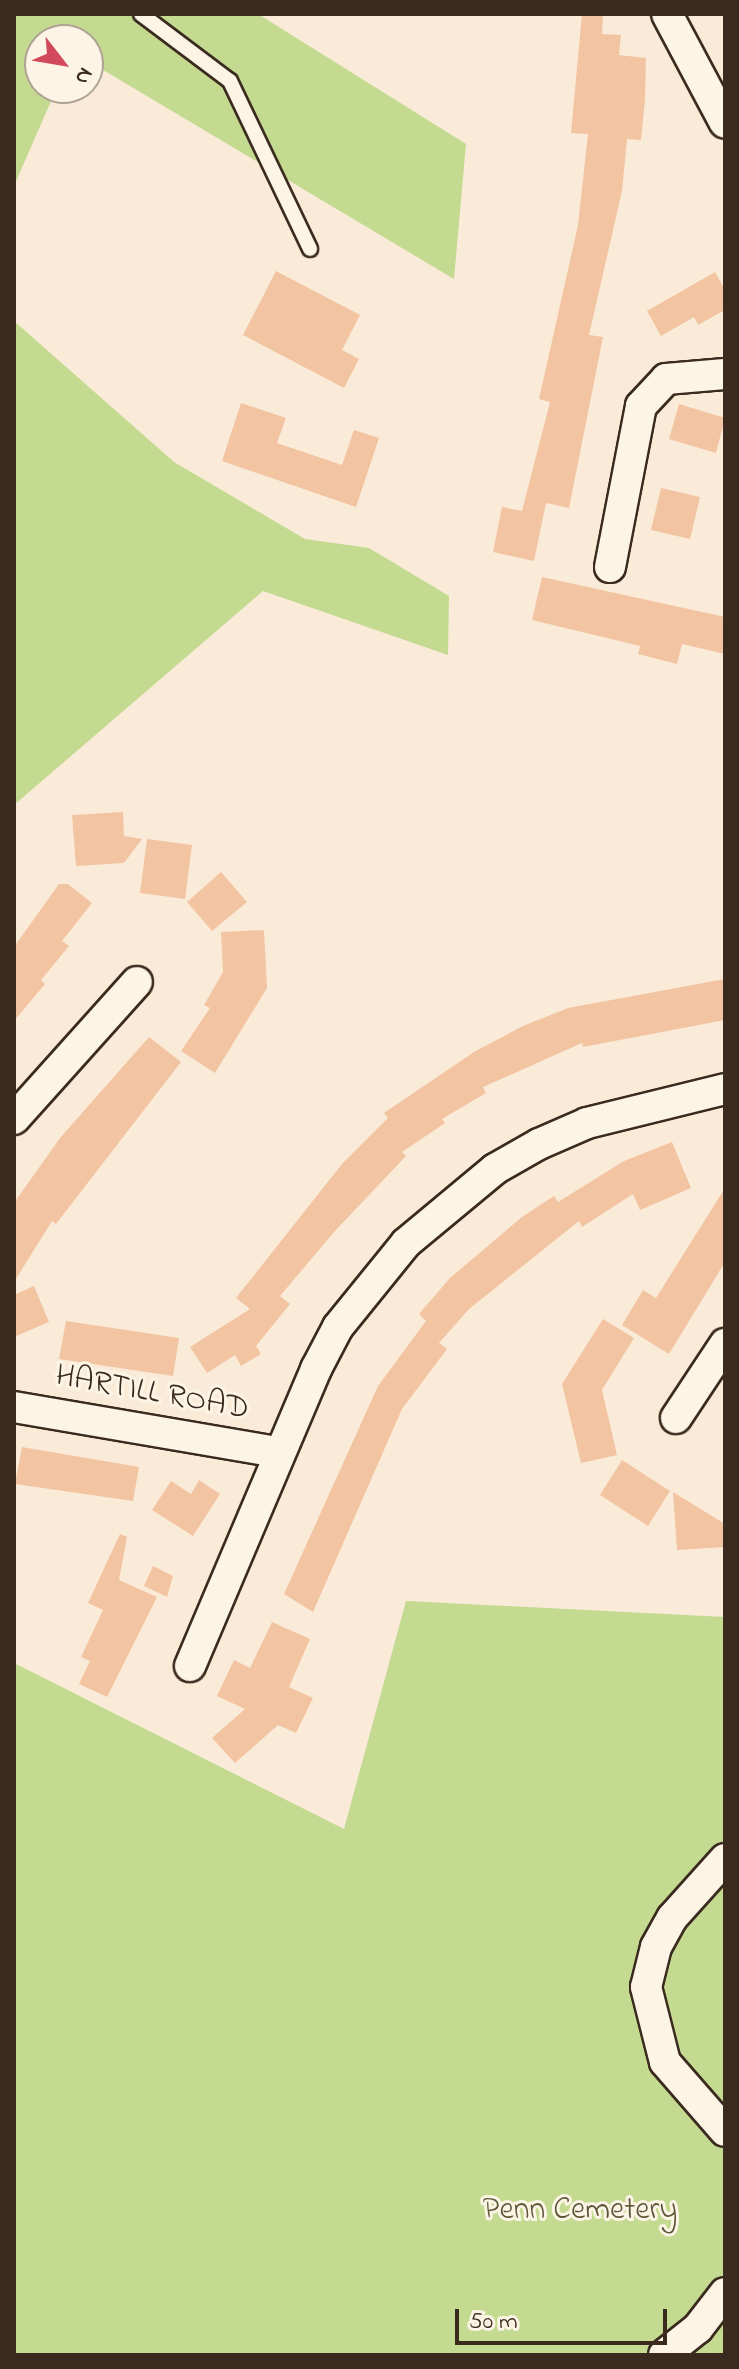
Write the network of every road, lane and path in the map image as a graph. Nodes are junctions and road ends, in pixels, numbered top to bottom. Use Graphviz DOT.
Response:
graph roads {
  1 [pos="141,14"];
  2 [pos="667,14"];
  3 [pos="725,123"];
  4 [pos="310,249"];
  5 [pos="725,374"];
  6 [pos="610,567"];
  7 [pos="137,982"];
  8 [pos="725,1089"];
  9 [pos="14,1119"];
  10 [pos="725,1344"];
  11 [pos="14,1407"];
  12 [pos="676,1418"];
  13 [pos="278,1452"];
  14 [pos="190,1666"];
  15 [pos="725,1859"];
  16 [pos="725,2131"];
  17 [pos="725,2293"];
  18 [pos="664,2355"];
  1 -- 4 [label="lane"];
  2 -- 3 [label="street"];
  5 -- 6 [label="street"];
  7 -- 9 [label="street"];
  8 -- 13 [label="street"];
  10 -- 12 [label="street"];
  11 -- 13 [label="street, HARTILL ROAD"];
  13 -- 14 [label="street"];
  15 -- 16 [label="street"];
  17 -- 18 [label="street"];
}
